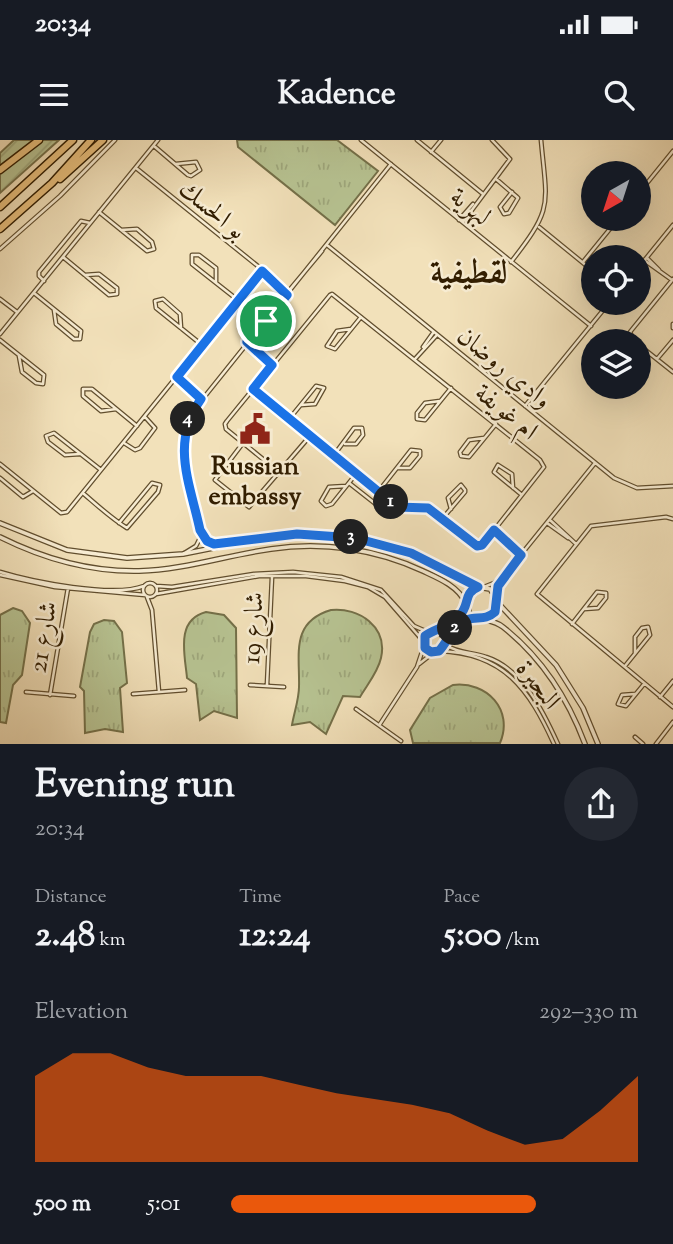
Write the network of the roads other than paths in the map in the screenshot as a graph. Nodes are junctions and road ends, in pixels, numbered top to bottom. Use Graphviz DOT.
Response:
graph roads {
  1 [pos="39,140"];
  2 [pos="73,140"];
  3 [pos="92,140"];
  4 [pos="103,140"];
  5 [pos="115,140"];
  6 [pos="158,140"];
  7 [pos="362,140"];
  8 [pos="417,140"];
  9 [pos="441,140"];
  10 [pos="492,140"];
  11 [pos="541,140"];
  12 [pos="153,146"];
  13 [pos="673,151"];
  14 [pos="431,152"];
  15 [pos="176,164"];
  16 [pos="391,164"];
  17 [pos="136,168"];
  18 [pos="0,170"];
  19 [pos="651,178"];
  20 [pos="495,179"];
  21 [pos="52,183"];
  22 [pos="512,192"];
  23 [pos="483,194"];
  24 [pos="0,207"];
  25 [pos="99,212"];
  26 [pos="461,221"];
  27 [pos="90,223"];
  28 [pos="673,225"];
  29 [pos="539,227"];
  30 [pos="0,229"];
  31 [pos="121,230"];
  32 [pos="608,231"];
  33 [pos="327,245"];
  34 [pos="597,245"];
  35 [pos="0,249"];
  36 [pos="651,252"];
  37 [pos="63,257"];
  38 [pos="581,260"];
  39 [pos="511,262"];
  40 [pos="651,264"];
  41 [pos="262,271"];
  42 [pos="85,275"];
  43 [pos="673,280"];
  44 [pos="44,281"];
  45 [pos="216,282"];
  46 [pos="287,292"];
  47 [pos="33,293"];
  48 [pos="0,299"];
  49 [pos="239,302"];
  50 [pos="54,310"];
  51 [pos="18,313"];
  52 [pos="600,315"];
  53 [pos="362,316"];
  54 [pos="591,326"];
  55 [pos="181,328"];
  56 [pos="351,329"];
  57 [pos="632,329"];
  58 [pos="436,333"];
  59 [pos="0,334"];
  60 [pos="0,340"];
  61 [pos="673,340"];
  62 [pos="246,344"];
  63 [pos="203,346"];
  64 [pos="651,354"];
  65 [pos="19,356"];
  66 [pos="415,359"];
  67 [pos="657,359"];
  68 [pos="272,365"];
  69 [pos="673,372"];
  70 [pos="177,377"];
  71 [pos="451,388"];
  72 [pos="253,389"];
  73 [pos="202,398"];
  74 [pos="440,401"];
  75 [pos="301,405"];
  76 [pos="525,406"];
  77 [pos="116,410"];
  78 [pos="145,417"];
  79 [pos="289,419"];
  80 [pos="496,424"];
  81 [pos="137,426"];
  82 [pos="310,436"];
  83 [pos="485,438"];
  84 [pos="124,443"];
  85 [pos="243,443"];
  86 [pos="345,444"];
  87 [pos="80,454"];
  88 [pos="334,455"];
  89 [pos="596,463"];
  90 [pos="0,464"];
  91 [pos="397,468"];
  92 [pos="101,471"];
  93 [pos="279,473"];
  94 [pos="356,474"];
  95 [pos="0,478"];
  96 [pos="348,484"];
  97 [pos="673,486"];
  98 [pos="513,488"];
  99 [pos="34,491"];
  100 [pos="378,492"];
  101 [pos="83,493"];
  102 [pos="522,495"];
  103 [pos="386,498"];
  104 [pos="451,509"];
  105 [pos="442,519"];
  106 [pos="673,519"];
  107 [pos="548,521"];
  108 [pos="0,523"];
  109 [pos="119,523"];
  110 [pos="200,530"];
  111 [pos="494,530"];
  112 [pos="0,537"];
  113 [pos="229,544"];
  114 [pos="576,544"];
  115 [pos="522,553"];
  116 [pos="183,554"];
  117 [pos="507,572"];
  118 [pos="0,574"];
  119 [pos="272,574"];
  120 [pos="144,586"];
  121 [pos="156,586"];
  122 [pos="68,587"];
  123 [pos="478,587"];
  124 [pos="484,587"];
  125 [pos="176,588"];
  126 [pos="105,590"];
  127 [pos="155,595"];
  128 [pos="146,596"];
  129 [pos="497,600"];
  130 [pos="466,604"];
  131 [pos="395,605"];
  132 [pos="584,609"];
  133 [pos="152,610"];
  134 [pos="476,618"];
  135 [pos="485,618"];
  136 [pos="455,620"];
  137 [pos="571,624"];
  138 [pos="459,625"];
  139 [pos="445,628"];
  140 [pos="436,632"];
  141 [pos="430,633"];
  142 [pos="449,633"];
  143 [pos="444,643"];
  144 [pos="424,644"];
  145 [pos="439,651"];
  146 [pos="433,652"];
  147 [pos="635,653"];
  148 [pos="474,655"];
  149 [pos="417,667"];
  150 [pos="624,667"];
  151 [pos="673,682"];
  152 [pos="644,683"];
  153 [pos="250,685"];
  154 [pos="267,685"];
  155 [pos="284,687"];
  156 [pos="185,690"];
  157 [pos="26,692"];
  158 [pos="159,692"];
  159 [pos="133,694"];
  160 [pos="635,694"];
  161 [pos="50,695"];
  162 [pos="74,696"];
  163 [pos="660,696"];
  164 [pos="673,707"];
  165 [pos="356,709"];
  166 [pos="673,722"];
  167 [pos="380,724"];
  168 [pos="635,737"];
  169 [pos="401,741"];
  170 [pos="556,744"];
  171 [pos="585,744"];
  172 [pos="598,744"];
  173 [pos="643,744"];
  174 [pos="656,744"];
  1 -- 18 [label="highway"];
  2 -- 24 [label="highway"];
  3 -- 21 [label="highway"];
  4 -- 21 [label="highway"];
  5 -- 35 [label="street"];
  6 -- 12 [label="street"];
  7 -- 16 [label="street, لبهرية"];
  8 -- 14 [label="street"];
  9 -- 14 [label="street"];
  10 -- 20 [label="street"];
  11 -- 29 [label="street"];
  12 -- 15 [label="street"];
  12 -- 17 [label="street"];
  13 -- 19 [label="street"];
  14 -- 23 [label="street"];
  15 -- 15 [label="street"];
  16 -- 26 [label="street, لبهرية"];
  16 -- 33 [label="street"];
  17 -- 25 [label="street"];
  17 -- 41 [label="street, بو الحسك"];
  20 -- 22 [label="street"];
  20 -- 23 [label="street"];
  21 -- 30 [label="highway"];
  22 -- 22 [label="street"];
  23 -- 26 [label="street"];
  25 -- 27 [label="street"];
  25 -- 31 [label="street"];
  26 -- 39 [label="street, لبهرية"];
  27 -- 37 [label="street"];
  27 -- 44 [label="street"];
  28 -- 36 [label="street"];
  29 -- 38 [label="street"];
  29 -- 39 [label="street"];
  31 -- 31 [label="street"];
  32 -- 34 [label="street"];
  33 -- 46 [label="street"];
  33 -- 58 [label="street, وادي روضان"];
  37 -- 42 [label="street"];
  37 -- 44 [label="street"];
  39 -- 54 [label="street, لبهرية"];
  40 -- 43 [label="street"];
  41 -- 46 [label="street, بو الحسك"];
  41 -- 49 [label="street"];
  42 -- 42 [label="street"];
  43 -- 57 [label="street"];
  44 -- 47 [label="street"];
  45 -- 45 [label="street"];
  45 -- 49 [label="street"];
  46 -- 62 [label="street"];
  47 -- 50 [label="street"];
  47 -- 51 [label="street"];
  48 -- 51 [label="street"];
  49 -- 63 [label="street"];
  50 -- 50 [label="street"];
  51 -- 59 [label="street"];
  52 -- 54 [label="street"];
  53 -- 56 [label="street"];
  53 -- 66 [label="street, ام غويفة"];
  53 -- 68 [label="street, ام غويفة"];
  54 -- 76 [label="street"];
  55 -- 55 [label="street"];
  55 -- 63 [label="street"];
  56 -- 56 [label="street"];
  58 -- 66 [label="street"];
  58 -- 76 [label="street, وادي روضان"];
  60 -- 65 [label="street"];
  61 -- 67 [label="street"];
  62 -- 68 [label="street"];
  62 -- 73 [label="street"];
  63 -- 70 [label="street"];
  64 -- 67 [label="street"];
  65 -- 65 [label="street"];
  66 -- 71 [label="street, ام غويفة"];
  67 -- 69 [label="street"];
  68 -- 72 [label="street, ام غويفة"];
  70 -- 73 [label="street"];
  70 -- 78 [label="street"];
  71 -- 74 [label="street"];
  71 -- 80 [label="street, ام غويفة"];
  72 -- 79 [label="street"];
  72 -- 85 [label="street, ام غويفة"];
  73 -- 110 [label="street"];
  74 -- 74 [label="street"];
  75 -- 75 [label="street"];
  75 -- 79 [label="street"];
  76 -- 89 [label="street, وادي روضان"];
  77 -- 77 [label="street"];
  77 -- 81 [label="street"];
  78 -- 81 [label="street"];
  78 -- 84 [label="street"];
  79 -- 82 [label="street"];
  80 -- 83 [label="street"];
  80 -- 102 [label="street, ام غويفة"];
  81 -- 84 [label="street"];
  82 -- 88 [label="street"];
  82 -- 93 [label="street"];
  83 -- 83 [label="street"];
  84 -- 92 [label="street"];
  85 -- 93 [label="street, ام غويفة"];
  85 -- 93 [label="street"];
  86 -- 86 [label="street"];
  86 -- 88 [label="street"];
  87 -- 87 [label="street"];
  87 -- 92 [label="street"];
  88 -- 94 [label="street"];
  89 -- 97 [label="street, وادي روضان"];
  89 -- 107 [label="street"];
  90 -- 99 [label="street"];
  91 -- 91 [label="street"];
  91 -- 100 [label="street"];
  92 -- 101 [label="street"];
  94 -- 96 [label="street"];
  94 -- 100 [label="street"];
  95 -- 99 [label="street"];
  96 -- 96 [label="street"];
  96 -- 103 [label="street"];
  98 -- 98 [label="street"];
  98 -- 102 [label="street"];
  99 -- 101 [label="street"];
  100 -- 103 [label="street"];
  101 -- 109 [label="street"];
  102 -- 111 [label="street, ام غويفة"];
  103 -- 105 [label="street"];
  104 -- 104 [label="street"];
  104 -- 105 [label="street"];
  105 -- 111 [label="street"];
  106 -- 114 [label="street"];
  107 -- 114 [label="street"];
  107 -- 115 [label="street"];
  108 -- 116 [label="street"];
  109 -- 109 [label="street"];
  110 -- 113 [label="street"];
  110 -- 116 [label="street"];
  111 -- 115 [label="street"];
  112 -- 130 [label="street"];
  113 -- 116 [label="street"];
  113 -- 123 [label="street"];
  114 -- 137 [label="street"];
  115 -- 117 [label="street"];
  117 -- 124 [label="street"];
  117 -- 129 [label="street"];
  118 -- 122 [label="street"];
  119 -- 125 [label="street"];
  119 -- 131 [label="street"];
  119 -- 154 [label="street, شارع 19"];
  120 -- 121 [label="street"];
  120 -- 126 [label="street"];
  120 -- 128 [label="street"];
  121 -- 125 [label="street"];
  121 -- 127 [label="street"];
  122 -- 126 [label="street"];
  122 -- 161 [label="street, شارع 21"];
  123 -- 124 [label="street"];
  123 -- 130 [label="street"];
  124 -- 129 [label="street"];
  125 -- 127 [label="street"];
  126 -- 128 [label="street"];
  127 -- 128 [label="street"];
  127 -- 133 [label="street"];
  128 -- 133 [label="street"];
  129 -- 135 [label="street"];
  129 -- 172 [label="street"];
  130 -- 134 [label="street"];
  130 -- 136 [label="street"];
  131 -- 141 [label="street"];
  131 -- 144 [label="street"];
  132 -- 132 [label="street"];
  132 -- 137 [label="street"];
  133 -- 158 [label="street"];
  134 -- 135 [label="street"];
  134 -- 138 [label="street"];
  135 -- 171 [label="street"];
  136 -- 138 [label="street"];
  136 -- 139 [label="street"];
  137 -- 150 [label="street"];
  138 -- 142 [label="street"];
  139 -- 140 [label="street"];
  139 -- 142 [label="street"];
  140 -- 141 [label="street"];
  140 -- 143 [label="street"];
  141 -- 144 [label="street"];
  142 -- 143 [label="street"];
  143 -- 145 [label="street"];
  143 -- 148 [label="street, البحيرة"];
  144 -- 146 [label="street"];
  144 -- 149 [label="street"];
  145 -- 146 [label="street"];
  145 -- 148 [label="street, البحيرة"];
  146 -- 149 [label="street"];
  147 -- 147 [label="street"];
  147 -- 150 [label="street"];
  148 -- 170 [label="street, البحيرة"];
  149 -- 167 [label="street"];
  150 -- 152 [label="street"];
  151 -- 163 [label="street"];
  152 -- 160 [label="street"];
  152 -- 163 [label="street"];
  153 -- 154 [label="street, شارع 19"];
  154 -- 155 [label="street, شارع 19"];
  156 -- 158 [label="street"];
  157 -- 161 [label="street, شارع 21"];
  158 -- 159 [label="street"];
  160 -- 160 [label="street"];
  161 -- 162 [label="street, شارع 21"];
  163 -- 164 [label="street"];
  165 -- 167 [label="street"];
  166 -- 174 [label="street"];
  167 -- 169 [label="street"];
  168 -- 173 [label="street"];
}
